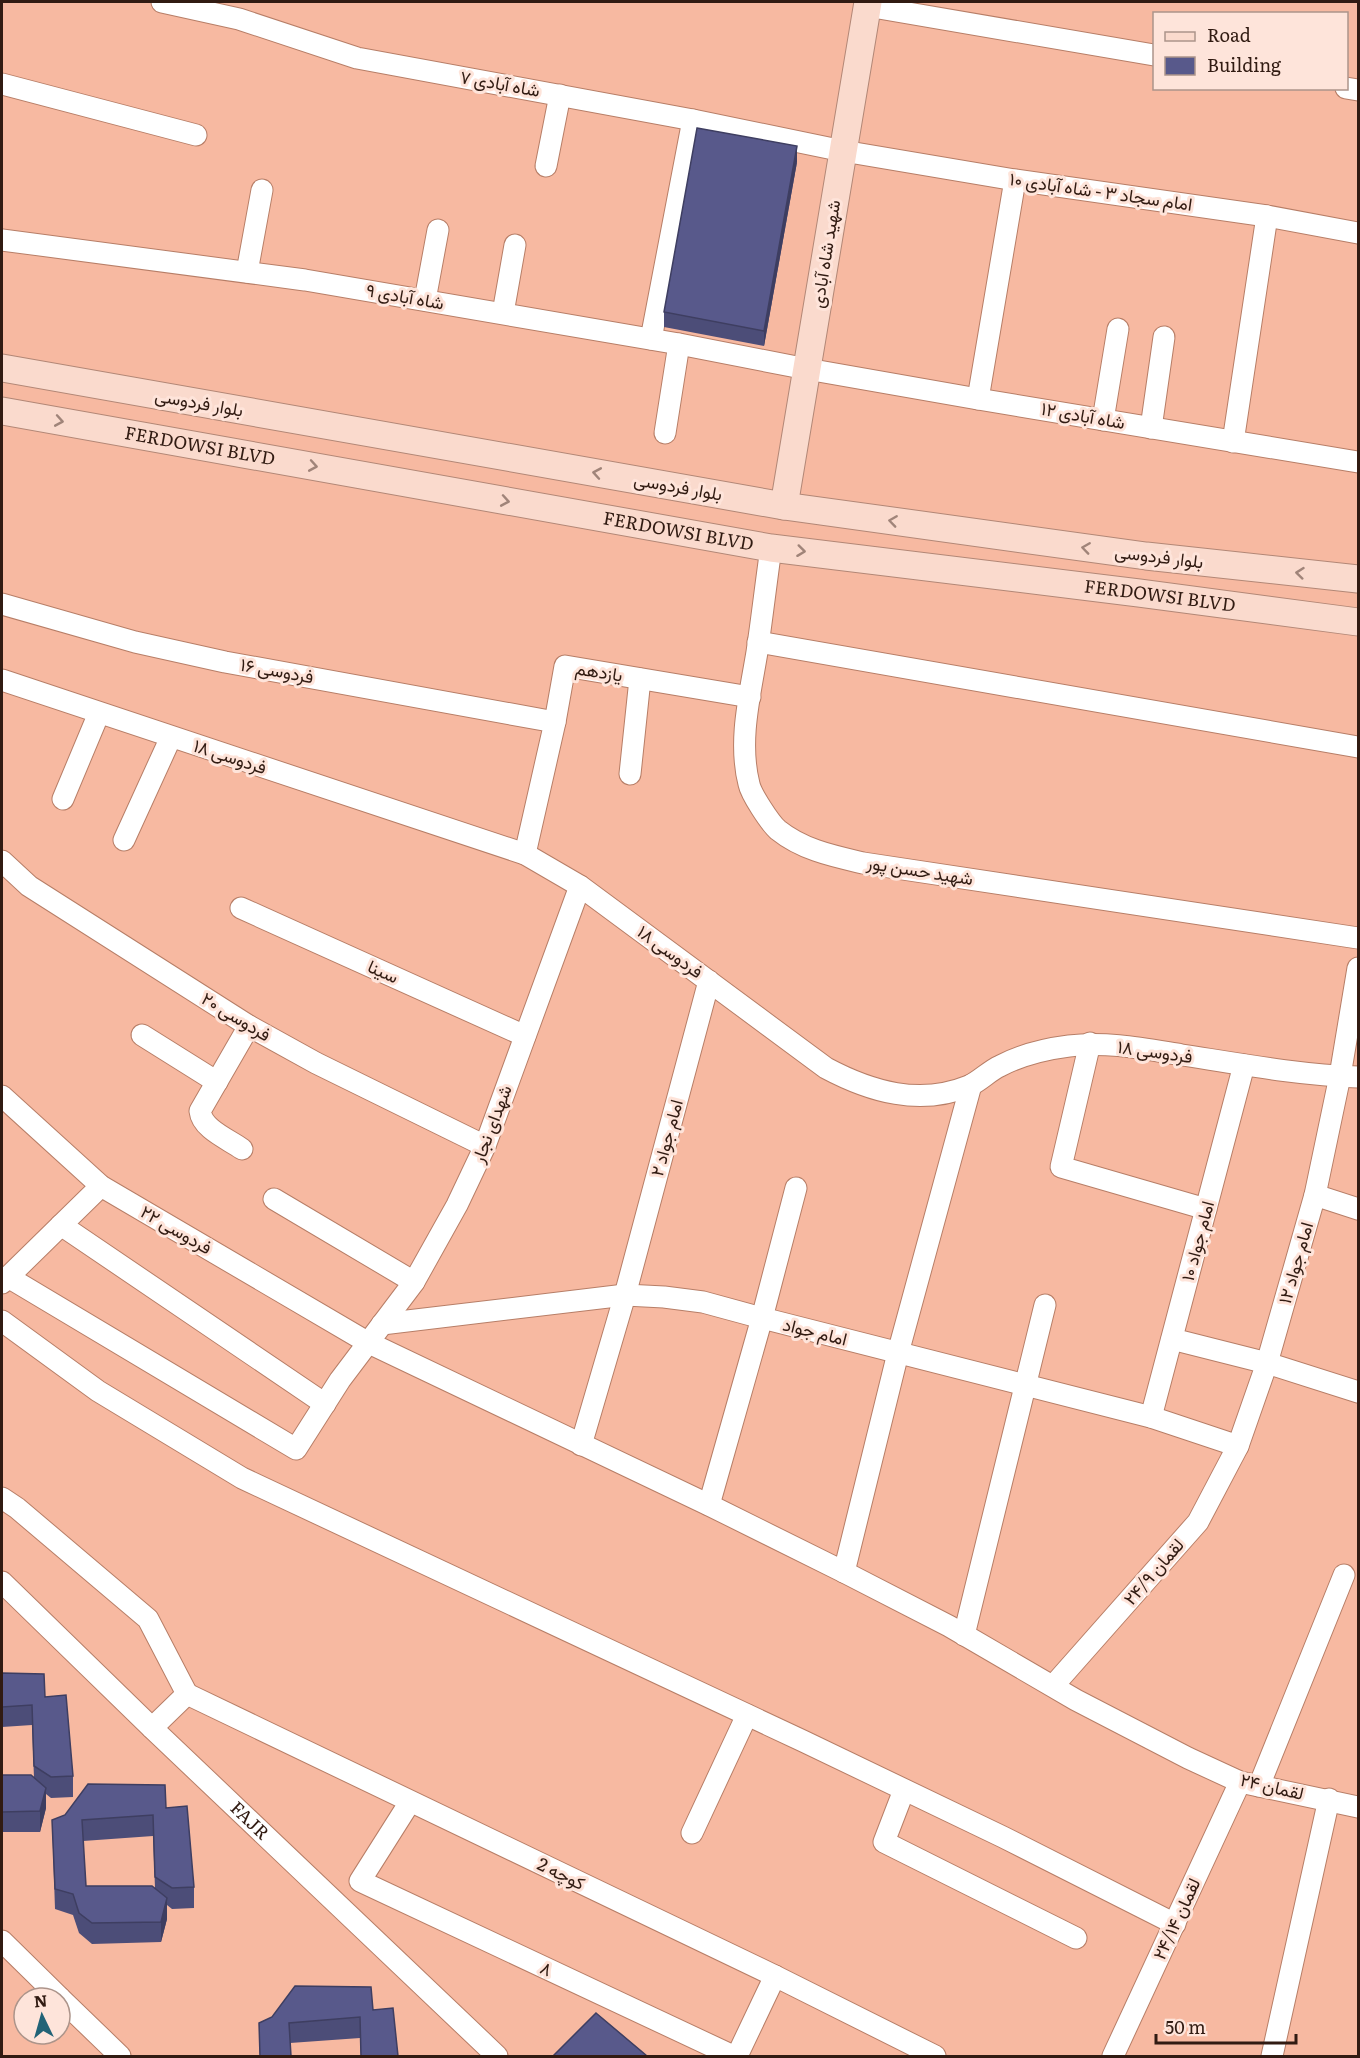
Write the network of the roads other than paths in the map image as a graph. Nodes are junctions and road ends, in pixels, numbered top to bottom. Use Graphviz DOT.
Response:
graph roads {
  1 [pos="162,2"];
  2 [pos="867,4"];
  3 [pos="1153,55"];
  4 [pos="2,84"];
  5 [pos="560,95"];
  6 [pos="693,120"];
  7 [pos="196,135"];
  8 [pos="843,151"];
  9 [pos="546,166"];
  10 [pos="1015,180"];
  11 [pos="262,190"];
  12 [pos="1267,216"];
  13 [pos="438,230"];
  14 [pos="1359,233"];
  15 [pos="2,240"];
  16 [pos="516,245"];
  17 [pos="248,272"];
  18 [pos="425,300"];
  19 [pos="503,313"];
  20 [pos="1118,329"];
  21 [pos="1164,337"];
  22 [pos="651,339"];
  23 [pos="679,344"];
  24 [pos="2,368"];
  25 [pos="807,369"];
  26 [pos="978,399"];
  27 [pos="2,411"];
  28 [pos="1103,420"];
  29 [pos="1151,428"];
  30 [pos="665,433"];
  31 [pos="1233,442"];
  32 [pos="1359,462"];
  33 [pos="784,506"];
  34 [pos="771,548"];
  35 [pos="1359,579"];
  36 [pos="2,604"];
  37 [pos="1359,622"];
  38 [pos="758,642"];
  39 [pos="640,679"];
  40 [pos="2,680"];
  41 [pos="750,697"];
  42 [pos="99,713"];
  43 [pos="555,722"];
  44 [pos="171,737"];
  45 [pos="1359,747"];
  46 [pos="630,774"];
  47 [pos="63,799"];
  48 [pos="124,840"];
  49 [pos="525,854"];
  50 [pos="2,861"];
  51 [pos="580,886"];
  52 [pos="241,908"];
  53 [pos="1359,938"];
  54 [pos="1359,968"];
  55 [pos="709,981"];
  56 [pos="249,1026"];
  57 [pos="142,1035"];
  58 [pos="525,1036"];
  59 [pos="1090,1043"];
  60 [pos="1244,1065"];
  61 [pos="1349,1077"];
  62 [pos="216,1082"];
  63 [pos="971,1085"];
  64 [pos="2,1096"];
  65 [pos="485,1146"];
  66 [pos="243,1149"];
  67 [pos="101,1186"];
  68 [pos="796,1188"];
  69 [pos="1315,1195"];
  70 [pos="274,1199"];
  71 [pos="1206,1209"];
  72 [pos="1359,1209"];
  73 [pos="61,1225"];
  74 [pos="5,1280"];
  75 [pos="414,1282"];
  76 [pos="625,1295"];
  77 [pos="1045,1305"];
  78 [pos="762,1318"];
  79 [pos="2,1321"];
  80 [pos="382,1324"];
  81 [pos="1172,1339"];
  82 [pos="367,1342"];
  83 [pos="898,1353"];
  84 [pos="1268,1363"];
  85 [pos="1026,1385"];
  86 [pos="1359,1392"];
  87 [pos="325,1404"];
  88 [pos="1151,1417"];
  89 [pos="581,1445"];
  90 [pos="1238,1446"];
  91 [pos="2,1498"];
  92 [pos="709,1505"];
  93 [pos="844,1572"];
  94 [pos="1344,1575"];
  95 [pos="2,1582"];
  96 [pos="964,1635"];
  97 [pos="1053,1686"];
  98 [pos="187,1694"];
  99 [pos="747,1715"];
  100 [pos="152,1728"];
  101 [pos="1250,1784"];
  102 [pos="904,1790"];
  103 [pos="1329,1799"];
  104 [pos="410,1802"];
  105 [pos="1359,1807"];
  106 [pos="692,1833"];
  107 [pos="1175,1924"];
  108 [pos="1076,1938"];
  109 [pos="2,1941"];
  110 [pos="775,1976"];
  111 [pos="48,1986"];
  112 [pos="72,2010"];
  113 [pos="703,2051"];
  114 [pos="120,2056"];
  115 [pos="497,2056"];
  116 [pos="735,2056"];
  117 [pos="935,2056"];
  118 [pos="1113,2056"];
  119 [pos="1272,2056"];
  1 -- 5 [label="street, شاه آبادی ۷"];
  2 -- 3 [label="street"];
  2 -- 8 [label="main road, شهید شاه آبادی"];
  4 -- 7 [label="street"];
  5 -- 6 [label="street, شاه آبادی ۷"];
  5 -- 9 [label="street"];
  6 -- 8 [label="street, شاه آبادی ۷"];
  6 -- 22 [label="street"];
  8 -- 10 [label="street, امام سجاد ۳ - شاه آبادی ۱۰"];
  8 -- 25 [label="main road, شهید شاه آبادی"];
  10 -- 12 [label="street, امام سجاد ۳ - شاه آبادی ۱۰"];
  10 -- 26 [label="street"];
  11 -- 17 [label="street"];
  12 -- 14 [label="street, امام سجاد ۳ - شاه آبادی ۱۰"];
  12 -- 31 [label="street"];
  13 -- 18 [label="street"];
  15 -- 17 [label="street, شاه آبادی ۹"];
  16 -- 19 [label="street"];
  17 -- 18 [label="street, شاه آبادی ۹"];
  18 -- 19 [label="street, شاه آبادی ۹"];
  19 -- 22 [label="street, شاه آبادی ۹"];
  20 -- 28 [label="street"];
  21 -- 29 [label="street"];
  22 -- 23 [label="street, شاه آبادی ۹"];
  23 -- 25 [label="street, شاه آبادی ۹"];
  23 -- 30 [label="street"];
  33 -- 24 [label="main road, بلوار فردوسی, one-way"];
  25 -- 26 [label="street, شاه آبادی ۱۲"];
  25 -- 33 [label="main road, شهید شاه آبادی"];
  26 -- 28 [label="street, شاه آبادی ۱۲"];
  27 -- 34 [label="main road, FERDOWSI BLVD, one-way"];
  28 -- 29 [label="street, شاه آبادی ۱۲"];
  29 -- 31 [label="street, شاه آبادی ۱۲"];
  31 -- 32 [label="street, شاه آبادی ۱۲"];
  35 -- 33 [label="main road, بلوار فردوسی, one-way"];
  34 -- 37 [label="main road, FERDOWSI BLVD, one-way"];
  34 -- 38 [label="street, شهید حسن پور"];
  36 -- 43 [label="street, فردوسی ۱۶"];
  38 -- 41 [label="street, شهید حسن پور"];
  38 -- 45 [label="street"];
  39 -- 41 [label="street, یازدهم"];
  39 -- 43 [label="street, یازدهم"];
  39 -- 46 [label="street"];
  40 -- 42 [label="street, فردوسی ۱۸"];
  41 -- 53 [label="street, شهید حسن پور"];
  42 -- 44 [label="street, فردوسی ۱۸"];
  42 -- 47 [label="street"];
  43 -- 49 [label="street, یازدهم"];
  44 -- 48 [label="street"];
  44 -- 49 [label="street, فردوسی ۱۸"];
  49 -- 51 [label="street, فردوسی ۱۸"];
  50 -- 56 [label="street, فردوسی ۲۰"];
  51 -- 55 [label="street, فردوسی ۱۸"];
  51 -- 58 [label="street, شهدای نجار"];
  52 -- 58 [label="street, سینا"];
  54 -- 61 [label="street, امام جواد ۱۲"];
  55 -- 63 [label="street, فردوسی ۱۸"];
  55 -- 76 [label="street, امام جواد ۲"];
  56 -- 62 [label="street"];
  56 -- 65 [label="street, فردوسی ۲۰"];
  57 -- 62 [label="street"];
  58 -- 65 [label="street, شهدای نجار"];
  59 -- 60 [label="street, فردوسی ۱۸"];
  59 -- 63 [label="street, فردوسی ۱۸"];
  59 -- 71 [label="street"];
  60 -- 61 [label="street, فردوسی ۱۸"];
  60 -- 71 [label="street, امام جواد ۱۰"];
  61 -- 69 [label="street, امام جواد ۱۲"];
  62 -- 66 [label="street"];
  63 -- 83 [label="street"];
  64 -- 67 [label="street, فردوسی ۲۲"];
  65 -- 75 [label="street, شهدای نجار"];
  67 -- 73 [label="street"];
  67 -- 82 [label="street, فردوسی ۲۲"];
  68 -- 78 [label="street"];
  69 -- 72 [label="street"];
  69 -- 84 [label="street, امام جواد ۱۲"];
  70 -- 75 [label="street"];
  71 -- 81 [label="street, امام جواد ۱۰"];
  73 -- 74 [label="street"];
  73 -- 87 [label="street"];
  74 -- 87 [label="street, شهدای نجار"];
  75 -- 80 [label="street, شهدای نجار"];
  76 -- 78 [label="street, امام جواد"];
  76 -- 80 [label="street, امام جواد"];
  76 -- 89 [label="street, امام جواد ۲"];
  77 -- 85 [label="street"];
  78 -- 83 [label="street, امام جواد"];
  78 -- 92 [label="street"];
  79 -- 99 [label="street"];
  80 -- 82 [label="street, شهدای نجار"];
  81 -- 84 [label="street"];
  81 -- 88 [label="street, امام جواد ۱۰"];
  82 -- 87 [label="street, شهدای نجار"];
  82 -- 89 [label="street, فردوسی ۲۲"];
  83 -- 85 [label="street, امام جواد"];
  83 -- 93 [label="street"];
  84 -- 86 [label="street"];
  84 -- 90 [label="street, امام جواد ۱۲"];
  85 -- 88 [label="street, امام جواد"];
  85 -- 96 [label="street"];
  88 -- 90 [label="street, امام جواد"];
  89 -- 92 [label="street, فردوسی ۲۲"];
  90 -- 97 [label="street, لقمان ۲۴/۹"];
  91 -- 98 [label="street"];
  92 -- 93 [label="street, فردوسی ۲۲"];
  93 -- 96 [label="street, لقمان ۲۴"];
  94 -- 101 [label="street, لقمان ۲۴/۱۴"];
  95 -- 100 [label="street, FAJR"];
  96 -- 97 [label="street, لقمان ۲۴"];
  97 -- 101 [label="street, لقمان ۲۴"];
  98 -- 100 [label="street"];
  98 -- 104 [label="street, کوچه 2"];
  99 -- 102 [label="street"];
  99 -- 106 [label="street"];
  100 -- 115 [label="street, FAJR"];
  101 -- 103 [label="street, لقمان ۲۴"];
  101 -- 107 [label="street, لقمان ۲۴/۱۴"];
  102 -- 107 [label="street"];
  102 -- 108 [label="street"];
  103 -- 105 [label="street, لقمان ۲۴"];
  103 -- 119 [label="street"];
  104 -- 110 [label="street, کوچه 2"];
  104 -- 113 [label="street, ۸"];
  107 -- 118 [label="street, لقمان ۲۴/۱۴"];
  109 -- 111 [label="street"];
  110 -- 116 [label="street"];
  110 -- 117 [label="street, کوچه 2"];
  112 -- 114 [label="street"];
  113 -- 116 [label="street, ۸"];
}
